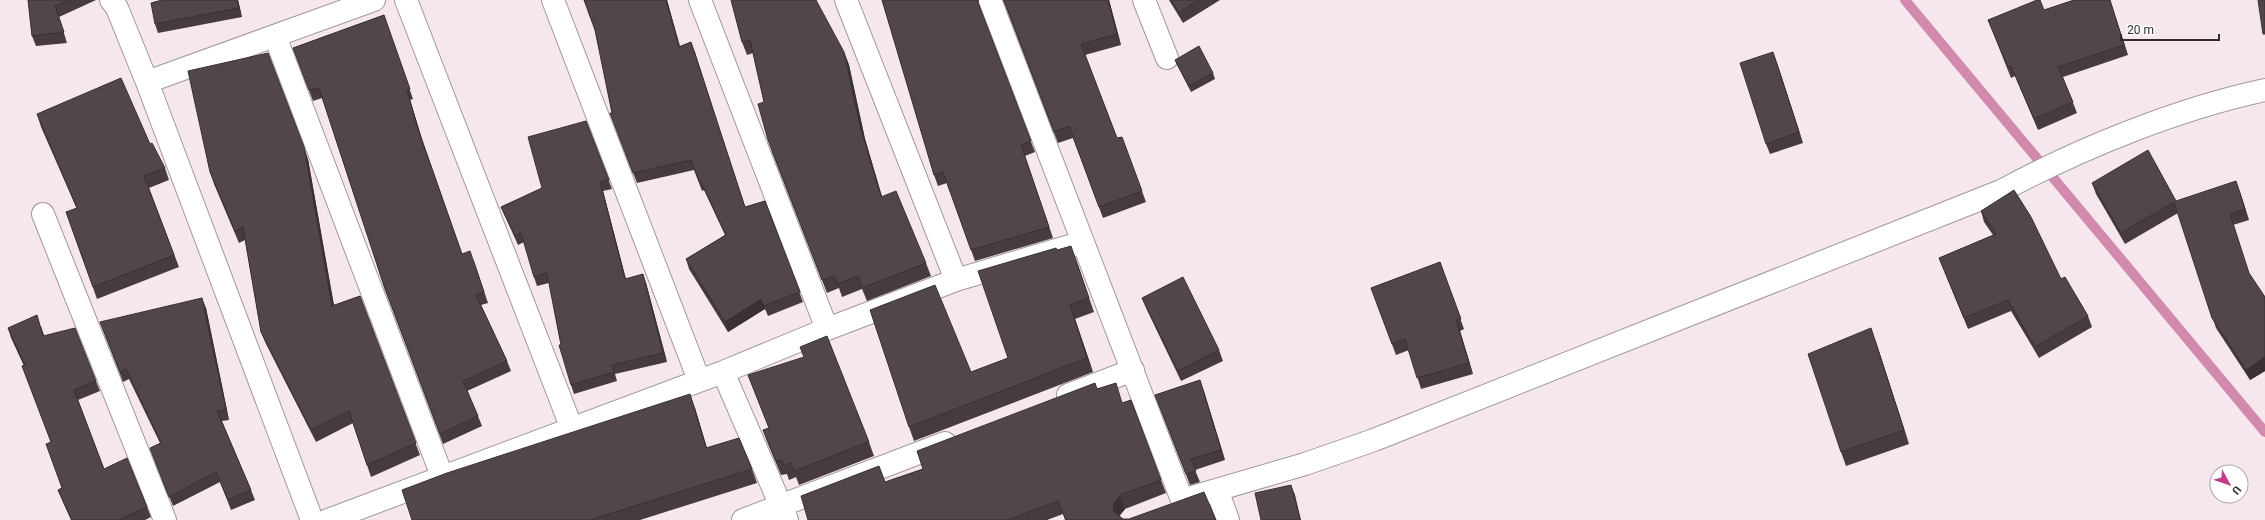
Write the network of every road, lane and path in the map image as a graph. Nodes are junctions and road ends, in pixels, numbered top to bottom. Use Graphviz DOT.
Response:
graph roads {
  1 [pos="111,0"];
  2 [pos="374,0"];
  3 [pos="406,0"];
  4 [pos="553,0"];
  5 [pos="700,0"];
  6 [pos="846,0"];
  7 [pos="990,0"];
  8 [pos="1144,0"];
  9 [pos="275,36"];
  10 [pos="1167,58"];
  11 [pos="147,82"];
  12 [pos="2265,90"];
  13 [pos="43,214"];
  14 [pos="1083,242"];
  15 [pos="956,280"];
  16 [pos="827,329"];
  17 [pos="1132,370"];
  18 [pos="723,372"];
  19 [pos="699,380"];
  20 [pos="1052,401"];
  21 [pos="572,429"];
  22 [pos="964,435"];
  23 [pos="442,476"];
  24 [pos="1217,490"];
  25 [pos="784,513"];
  26 [pos="336,519"];
  27 [pos="165,520"];
  28 [pos="312,520"];
  29 [pos="743,520"];
  30 [pos="1228,520"];
  1 -- 11 [label="street"];
  2 -- 9 [label="street"];
  3 -- 21 [label="street"];
  4 -- 19 [label="street"];
  5 -- 16 [label="street"];
  6 -- 15 [label="street"];
  7 -- 14 [label="street"];
  8 -- 10 [label="street"];
  9 -- 11 [label="street"];
  9 -- 23 [label="street"];
  11 -- 28 [label="street"];
  12 -- 24 [label="street"];
  13 -- 27 [label="street"];
  14 -- 15 [label="street"];
  14 -- 17 [label="street"];
  15 -- 16 [label="street"];
  16 -- 18 [label="street"];
  17 -- 20 [label="street"];
  17 -- 24 [label="street"];
  18 -- 19 [label="street"];
  18 -- 25 [label="street"];
  19 -- 21 [label="street"];
  21 -- 23 [label="street"];
  22 -- 25 [label="street"];
  23 -- 26 [label="street"];
  24 -- 30 [label="street"];
  25 -- 29 [label="street"];
}
